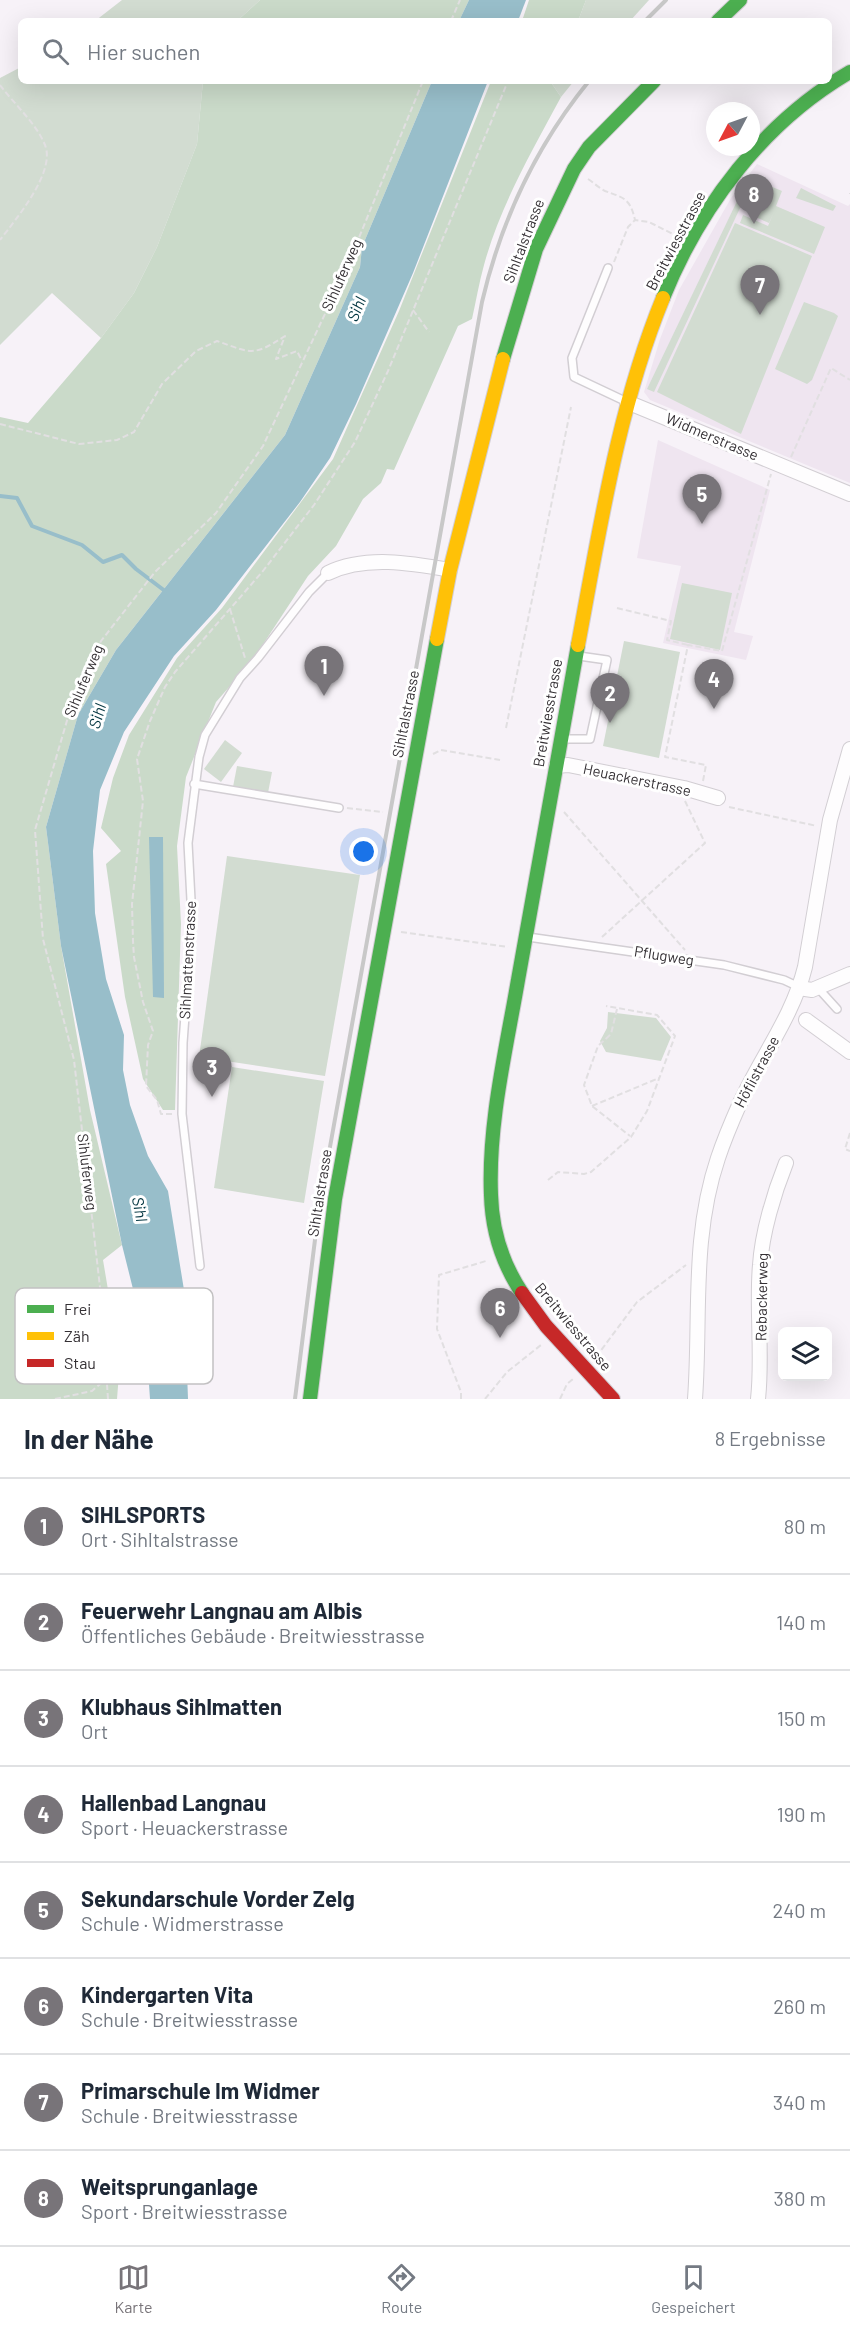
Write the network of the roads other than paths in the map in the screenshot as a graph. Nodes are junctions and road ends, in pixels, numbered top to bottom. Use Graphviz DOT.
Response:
graph roads {
  1 [pos="740,0"];
  2 [pos="721,18"];
  3 [pos="850,72"];
  4 [pos="832,81"];
  5 [pos="651,84"];
  6 [pos="826,84"];
  7 [pos="608,267"];
  8 [pos="627,402"];
  9 [pos="850,494"];
  10 [pos="450,570"];
  11 [pos="328,573"];
  12 [pos="575,655"];
  13 [pos="560,739"];
  14 [pos="850,749"];
  15 [pos="556,766"];
  16 [pos="194,784"];
  17 [pos="718,798"];
  18 [pos="339,808"];
  19 [pos="524,943"];
  20 [pos="850,974"];
  21 [pos="799,987"];
  22 [pos="818,988"];
  23 [pos="837,1009"];
  24 [pos="806,1020"];
  25 [pos="850,1052"];
  26 [pos="786,1162"];
  27 [pos="200,1266"];
  28 [pos="309,1399"];
  29 [pos="613,1399"];
  30 [pos="695,1399"];
  31 [pos="758,1399"];
  1 -- 2 [label="street"];
  3 -- 4 [label="street, Breitwiesstrasse"];
  5 -- 10 [label="street, Sihltalstrasse"];
  6 -- 8 [label="street, Breitwiesstrasse"];
  7 -- 8 [label="lane, Widmerstrasse"];
  8 -- 9 [label="street, Widmerstrasse"];
  8 -- 12 [label="street, Breitwiesstrasse"];
  10 -- 11 [label="street"];
  10 -- 28 [label="street, Sihltalstrasse"];
  11 -- 16 [label="lane, Sihlmattenstrasse"];
  12 -- 13 [label="street, Breitwiesstrasse"];
  12 -- 13 [label="lane"];
  13 -- 15 [label="street, Breitwiesstrasse"];
  14 -- 21 [label="street, Höflistrasse"];
  15 -- 17 [label="street, Heuackerstrasse"];
  15 -- 19 [label="street, Breitwiesstrasse"];
  16 -- 18 [label="lane"];
  16 -- 27 [label="lane, Sihlmattenstrasse"];
  19 -- 21 [label="lane, Pflugweg"];
  19 -- 29 [label="street, Breitwiesstrasse"];
  20 -- 22 [label="street"];
  21 -- 22 [label="street"];
  21 -- 30 [label="street, Höflistrasse"];
  22 -- 23 [label="lane"];
  24 -- 25 [label="street"];
  26 -- 31 [label="street, Rebackerweg"];
}
